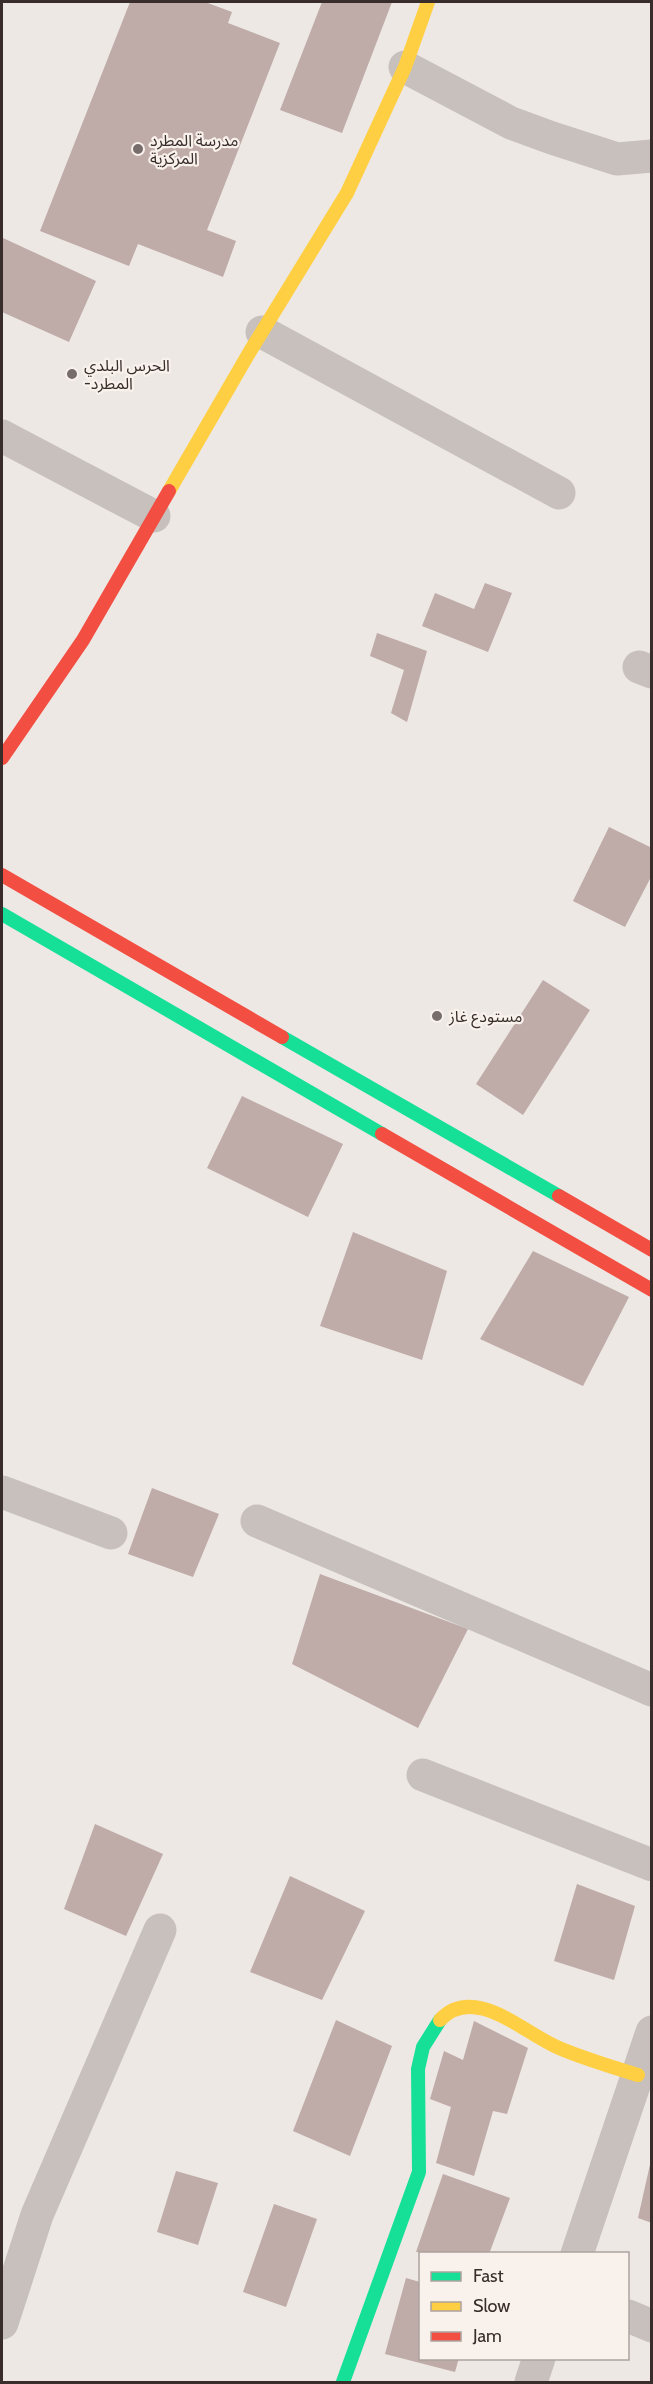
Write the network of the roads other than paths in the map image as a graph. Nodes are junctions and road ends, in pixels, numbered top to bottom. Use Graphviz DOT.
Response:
graph roads {
  1 [pos="428,2"];
  2 [pos="405,67"];
  3 [pos="651,156"];
  4 [pos="262,332"];
  5 [pos="2,436"];
  6 [pos="559,493"];
  7 [pos="154,516"];
  8 [pos="2,758"];
  9 [pos="2,875"];
  10 [pos="2,914"];
  11 [pos="571,1224"];
  12 [pos="651,1250"];
  13 [pos="651,1290"];
  14 [pos="2,1492"];
  15 [pos="257,1521"];
  16 [pos="111,1533"];
  17 [pos="651,1690"];
  18 [pos="423,1775"];
  19 [pos="651,1865"];
  20 [pos="160,1930"];
  21 [pos="651,2032"];
  22 [pos="638,2075"];
  23 [pos="577,2252"];
  24 [pos="629,2317"];
  25 [pos="2,2323"];
  26 [pos="651,2326"];
  27 [pos="538,2360"];
  28 [pos="343,2382"];
  29 [pos="531,2382"];
  1 -- 2 [label="main road"];
  2 -- 3 [label="street"];
  2 -- 4 [label="main road"];
  4 -- 6 [label="street"];
  4 -- 7 [label="main road"];
  5 -- 7 [label="street"];
  7 -- 8 [label="main road"];
  9 -- 11 [label="main road"];
  10 -- 11 [label="main road"];
  11 -- 12 [label="main road"];
  11 -- 13 [label="main road"];
  14 -- 16 [label="street"];
  15 -- 17 [label="street"];
  18 -- 19 [label="street"];
  20 -- 25 [label="street"];
  21 -- 22 [label="street"];
  22 -- 23 [label="street"];
  22 -- 28 [label="main road"];
  24 -- 26 [label="street"];
  27 -- 29 [label="street"];
}
